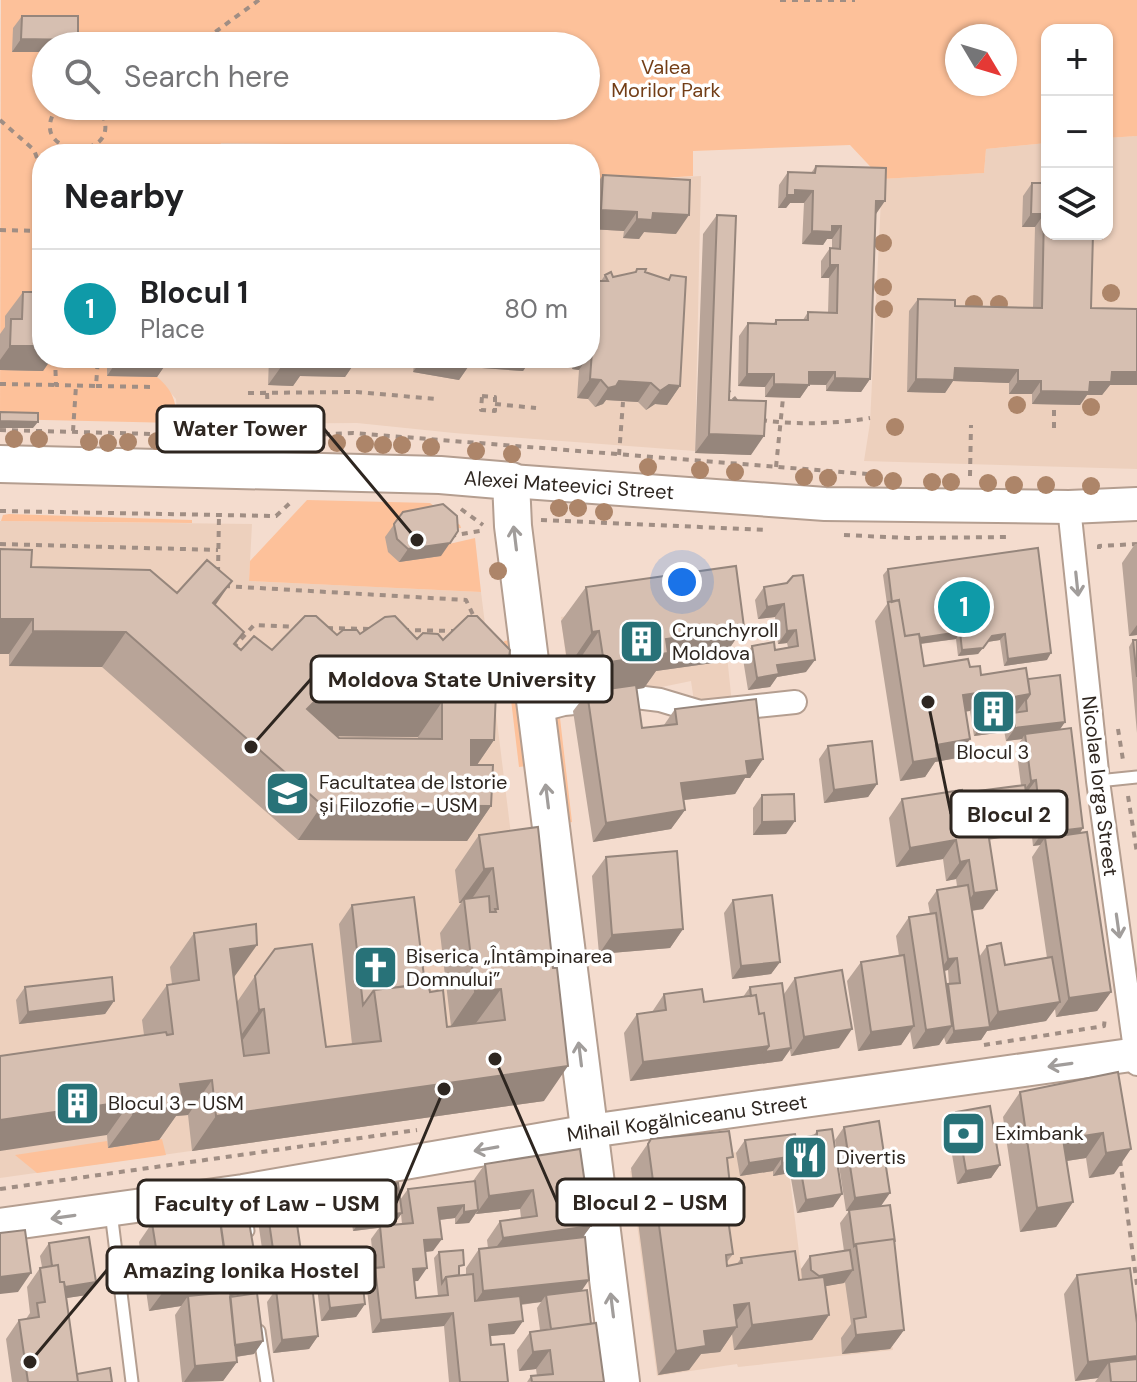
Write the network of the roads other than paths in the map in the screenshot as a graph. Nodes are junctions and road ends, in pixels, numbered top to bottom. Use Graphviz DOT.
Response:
graph roads {
  1 [pos="0,464"];
  2 [pos="511,481"];
  3 [pos="1137,504"];
  4 [pos="1069,507"];
  5 [pos="795,702"];
  6 [pos="537,711"];
  7 [pos="1137,777"];
  8 [pos="1098,781"];
  9 [pos="1136,1054"];
  10 [pos="1137,1064"];
  11 [pos="590,1131"];
  12 [pos="243,1191"];
  13 [pos="111,1210"];
  14 [pos="0,1225"];
  15 [pos="248,1237"];
  16 [pos="258,1325"];
  17 [pos="132,1382"];
  18 [pos="267,1382"];
  19 [pos="621,1382"];
  1 -- 2 [label="main road, Alexei Mateevici Street"];
  2 -- 4 [label="main road, Alexei Mateevici Street"];
  6 -- 2 [label="main road, one-way"];
  3 -- 4 [label="main road, Alexei Mateevici Street"];
  4 -- 8 [label="street, Nicolae Iorga Street, one-way"];
  5 -- 6 [label="street"];
  11 -- 6 [label="main road, one-way"];
  7 -- 8 [label="lane"];
  8 -- 9 [label="street, Nicolae Iorga Street, one-way"];
  9 -- 10 [label="street, Nicolae Iorga Street"];
  9 -- 11 [label="main road, Mihail Kogălniceanu Street, one-way"];
  11 -- 12 [label="main road, Mihail Kogălniceanu Street, one-way"];
  19 -- 11 [label="main road, one-way"];
  12 -- 13 [label="main road, Mihail Kogălniceanu Street"];
  12 -- 15 [label="lane"];
  13 -- 14 [label="main road, Mihail Kogălniceanu Street, one-way"];
  13 -- 17 [label="lane"];
  16 -- 18 [label="lane"];
}
